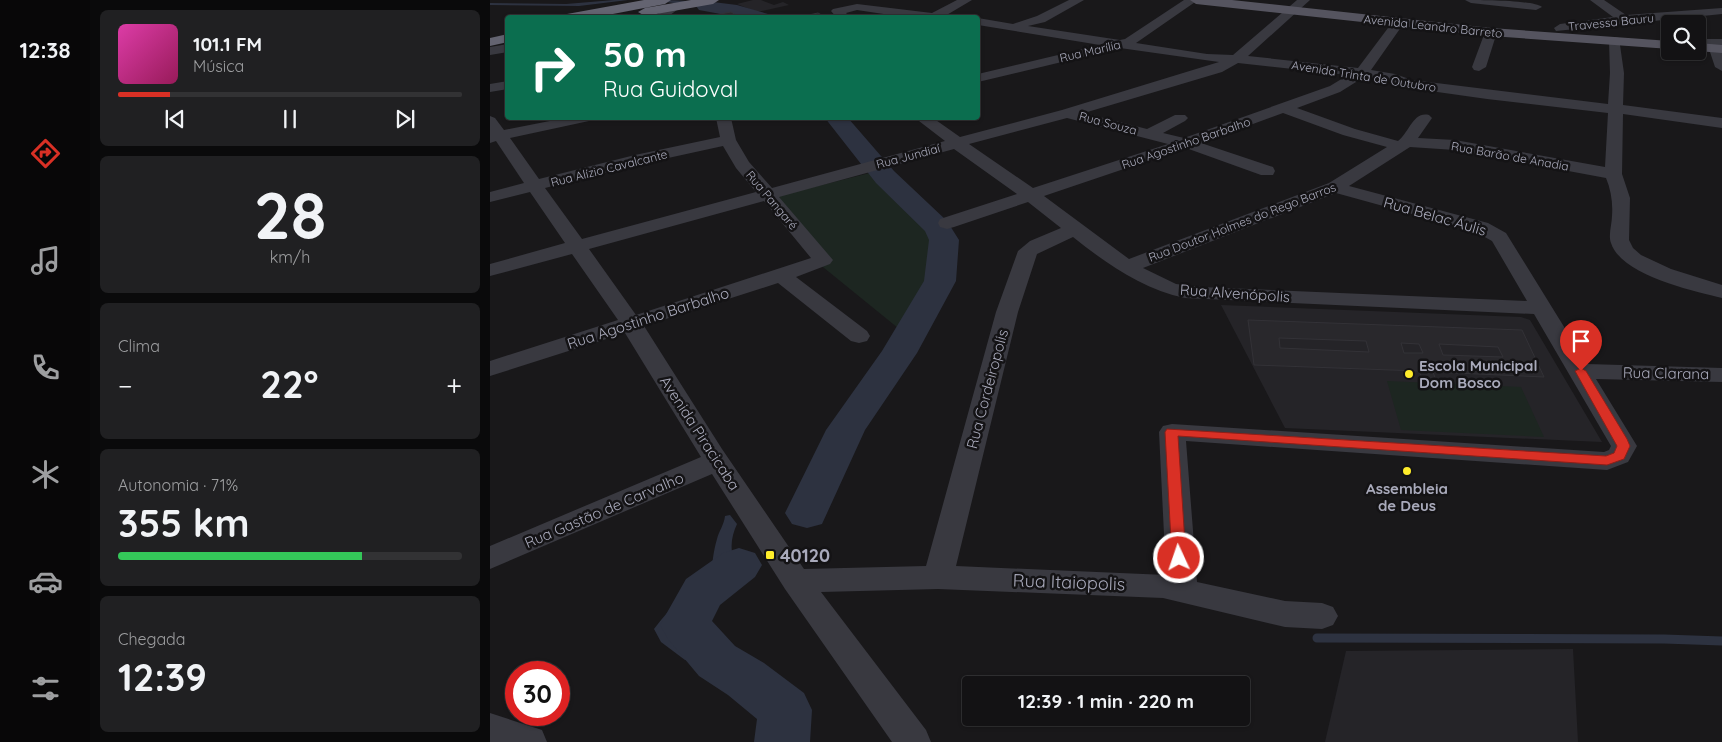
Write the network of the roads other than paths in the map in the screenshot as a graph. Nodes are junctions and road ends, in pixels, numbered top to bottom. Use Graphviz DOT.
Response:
graph roads {
  1 [pos="713,0"];
  2 [pos="966,0"];
  3 [pos="1078,0"];
  4 [pos="1192,0"];
  5 [pos="1196,0"];
  6 [pos="1304,0"];
  7 [pos="1471,0"];
  8 [pos="1596,0"];
  9 [pos="1700,0"];
  10 [pos="670,4"];
  11 [pos="1679,5"];
  12 [pos="1539,9"];
  13 [pos="1722,10"];
  14 [pos="1292,11"];
  15 [pos="843,14"];
  16 [pos="1696,14"];
  17 [pos="589,15"];
  18 [pos="628,15"];
  19 [pos="660,15"];
  20 [pos="921,15"];
  21 [pos="940,15"];
  22 [pos="1624,19"];
  23 [pos="980,22"];
  24 [pos="1398,23"];
  25 [pos="1011,27"];
  26 [pos="505,28"];
  27 [pos="490,31"];
  28 [pos="1491,32"];
  29 [pos="1563,33"];
  30 [pos="980,34"];
  31 [pos="505,38"];
  32 [pos="490,41"];
  33 [pos="1615,41"];
  34 [pos="1122,44"];
  35 [pos="1661,44"];
  36 [pos="1706,44"];
  37 [pos="1706,47"];
  38 [pos="1720,47"];
  39 [pos="505,48"];
  40 [pos="490,51"];
  41 [pos="1236,59"];
  42 [pos="1722,66"];
  43 [pos="1479,67"];
  44 [pos="1362,73"];
  45 [pos="980,78"];
  46 [pos="505,86"];
  47 [pos="490,88"];
  48 [pos="1285,108"];
  49 [pos="1616,109"];
  50 [pos="1067,112"];
  51 [pos="1180,118"];
  52 [pos="1424,118"];
  53 [pos="570,120"];
  54 [pos="724,120"];
  55 [pos="926,120"];
  56 [pos="1722,123"];
  57 [pos="493,131"];
  58 [pos="1149,134"];
  59 [pos="728,140"];
  60 [pos="955,143"];
  61 [pos="1184,143"];
  62 [pos="1404,144"];
  63 [pos="1266,171"];
  64 [pos="1613,174"];
  65 [pos="536,186"];
  66 [pos="1335,187"];
  67 [pos="766,194"];
  68 [pos="1030,195"];
  69 [pos="490,197"];
  70 [pos="947,223"];
  71 [pos="1074,230"];
  72 [pos="576,246"];
  73 [pos="805,267"];
  74 [pos="1127,267"];
  75 [pos="490,270"];
  76 [pos="781,275"];
  77 [pos="1722,292"];
  78 [pos="1541,308"];
  79 [pos="631,324"];
  80 [pos="859,336"];
  81 [pos="490,369"];
  82 [pos="1581,371"];
  83 [pos="1722,375"];
  84 [pos="717,461"];
  85 [pos="490,558"];
  86 [pos="938,577"];
  87 [pos="796,581"];
  88 [pos="1183,591"];
  89 [pos="1322,616"];
  90 [pos="490,729"];
  91 [pos="530,742"];
  92 [pos="913,742"];
  1 -- 10 [label="highway"];
  2 -- 21 [label="street"];
  3 -- 25 [label="street"];
  4 -- 34 [label="street, Rua Marília"];
  5 -- 14 [label="main road, Avenida Leandro Barreto"];
  6 -- 14 [label="street, Rua Jundiaí"];
  7 -- 12 [label="street"];
  8 -- 22 [label="street"];
  9 -- 13 [label="street"];
  10 -- 17 [label="highway"];
  10 -- 18 [label="highway"];
  10 -- 19 [label="street"];
  11 -- 16 [label="street"];
  12 -- 29 [label="street"];
  13 -- 16 [label="street, Travessa Bauru"];
  14 -- 24 [label="main road, Avenida Leandro Barreto"];
  14 -- 41 [label="street, Rua Jundiaí"];
  15 -- 20 [label="street"];
  16 -- 22 [label="street, Travessa Bauru"];
  22 -- 29 [label="street, Travessa Bauru"];
  23 -- 25 [label="street, Avenida Trinta de Outubro"];
  24 -- 28 [label="main road, Avenida Leandro Barreto"];
  24 -- 44 [label="street, Rua Agostinho Barbalho"];
  25 -- 30 [label="street"];
  25 -- 34 [label="street, Avenida Trinta de Outubro"];
  26 -- 27 [label="highway"];
  28 -- 29 [label="main road, Avenida Leandro Barreto"];
  28 -- 43 [label="street"];
  29 -- 33 [label="main road, Avenida Leandro Barreto"];
  31 -- 32 [label="highway"];
  33 -- 35 [label="main road, Avenida Leandro Barreto"];
  33 -- 49 [label="street"];
  34 -- 41 [label="street, Avenida Trinta de Outubro"];
  34 -- 45 [label="street, Rua Marília"];
  36 -- 38 [label="street"];
  37 -- 38 [label="main road"];
  38 -- 42 [label="street"];
  39 -- 40 [label="street"];
  41 -- 44 [label="street, Avenida Trinta de Outubro"];
  41 -- 50 [label="street, Rua Jundiaí"];
  44 -- 48 [label="street, Rua Agostinho Barbalho"];
  44 -- 49 [label="street, Avenida Trinta de Outubro"];
  46 -- 47 [label="street"];
  48 -- 61 [label="street, Rua Agostinho Barbalho"];
  48 -- 62 [label="street, Rua Barão de Anadia"];
  49 -- 56 [label="street, Avenida Trinta de Outubro"];
  49 -- 64 [label="street"];
  50 -- 58 [label="street, Rua Souza"];
  50 -- 60 [label="street, Rua Jundiaí"];
  51 -- 58 [label="street, Rua Souza"];
  52 -- 62 [label="street, Rua Doutor Holmes do Rego Barros"];
  53 -- 57 [label="street"];
  54 -- 59 [label="street, Rua Pangaré"];
  55 -- 60 [label="street, Rua Alvenópolis"];
  57 -- 65 [label="street, Avenida Piracicaba"];
  58 -- 61 [label="street, Rua Souza"];
  59 -- 65 [label="street, Rua Alízio Cavalcante"];
  59 -- 67 [label="street, Rua Pangaré"];
  60 -- 67 [label="street, Rua Jundiaí"];
  60 -- 68 [label="street, Rua Alvenópolis"];
  61 -- 63 [label="street, Rua Souza"];
  61 -- 68 [label="street, Rua Agostinho Barbalho"];
  62 -- 64 [label="street, Rua Barão de Anadia"];
  62 -- 66 [label="street, Rua Doutor Holmes do Rego Barros"];
  64 -- 77 [label="street"];
  65 -- 69 [label="street, Rua Alízio Cavalcante"];
  65 -- 72 [label="street, Avenida Piracicaba"];
  66 -- 74 [label="street, Rua Doutor Holmes do Rego Barros"];
  66 -- 78 [label="street, Rua Belac Áulis"];
  67 -- 72 [label="street, Rua Jundiaí"];
  67 -- 73 [label="street, Rua Pangaré"];
  68 -- 70 [label="street, Rua Agostinho Barbalho"];
  68 -- 71 [label="street, Rua Alvenópolis"];
  71 -- 74 [label="street, Rua Alvenópolis"];
  71 -- 86 [label="street, Rua Cordeiropolis"];
  72 -- 75 [label="street, Rua Jundiaí"];
  72 -- 79 [label="street, Avenida Piracicaba"];
  73 -- 76 [label="street, Rua Agostinho Barbalho"];
  74 -- 78 [label="street, Rua Alvenópolis"];
  76 -- 79 [label="street, Rua Agostinho Barbalho"];
  76 -- 80 [label="street"];
  78 -- 82 [label="street, Rua Belac Áulis"];
  79 -- 81 [label="street, Rua Agostinho Barbalho"];
  79 -- 84 [label="street, Avenida Piracicaba"];
  82 -- 83 [label="street, Rua Clarana"];
  82 -- 88 [label="street, Rua Belac Áulis"];
  84 -- 85 [label="street, Rua Gastão de Carvalho"];
  84 -- 87 [label="street, Avenida Piracicaba"];
  86 -- 87 [label="street, Rua Itaiopolis"];
  86 -- 88 [label="street, Rua Itaiopolis"];
  87 -- 92 [label="street, Avenida Piracicaba"];
  88 -- 89 [label="street, Rua Itaiopolis"];
  90 -- 91 [label="street"];
}
